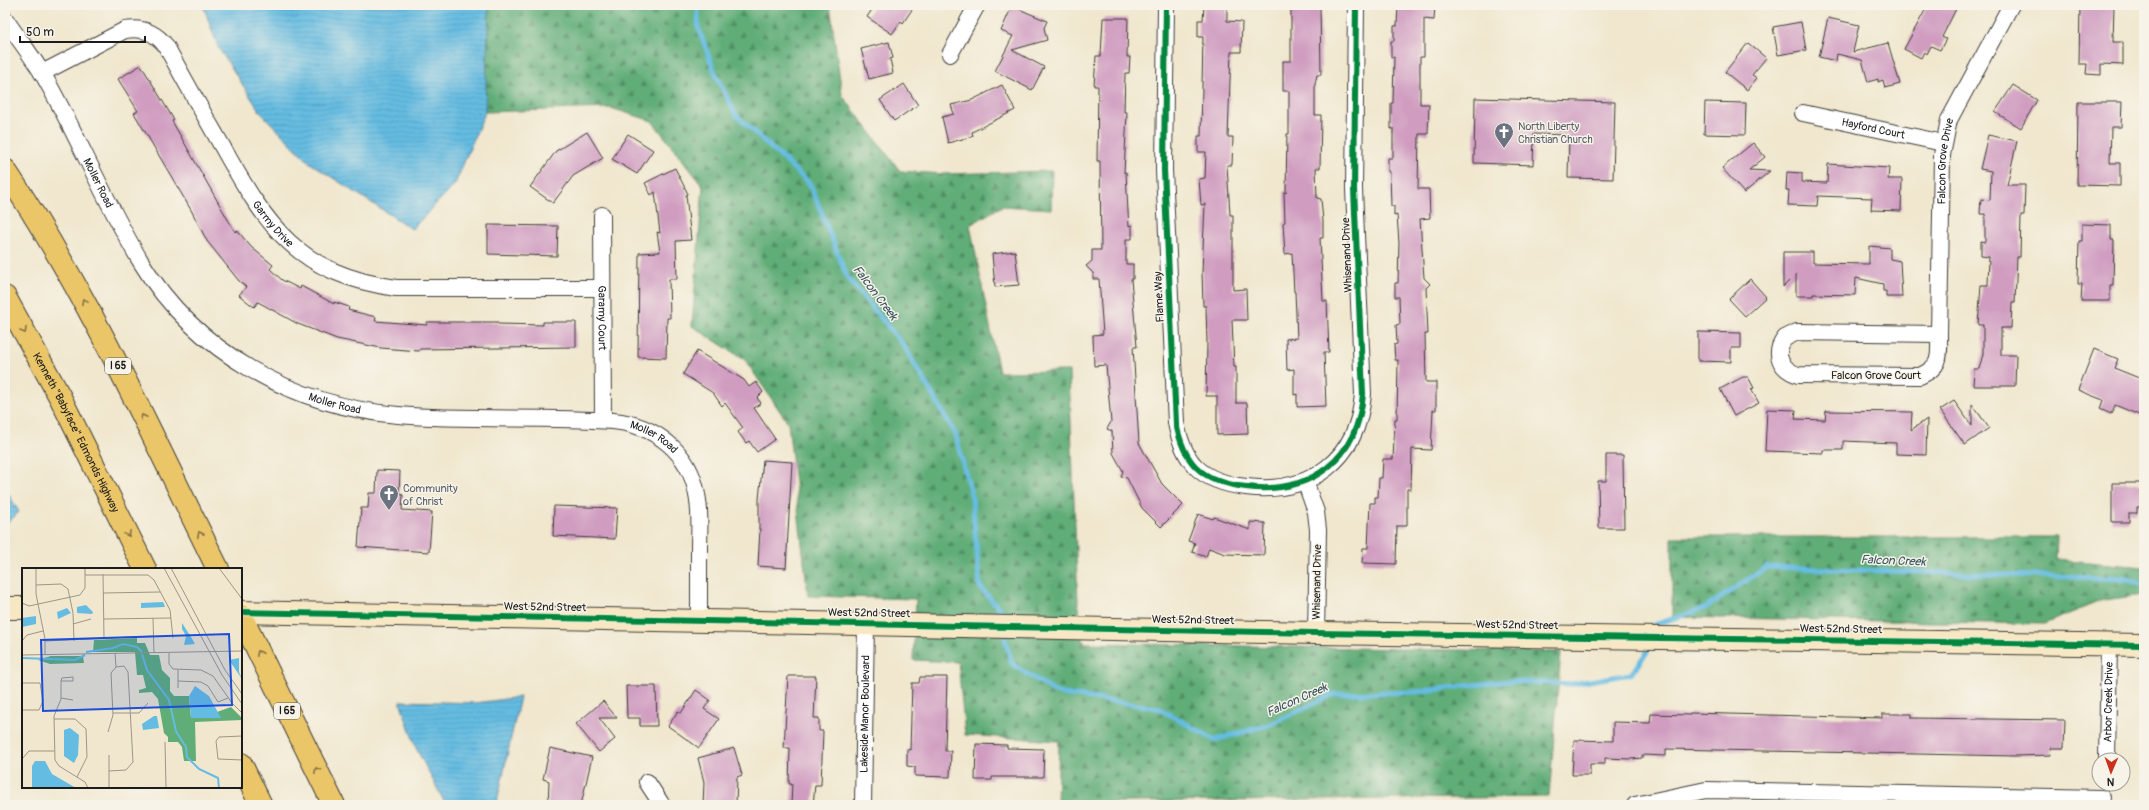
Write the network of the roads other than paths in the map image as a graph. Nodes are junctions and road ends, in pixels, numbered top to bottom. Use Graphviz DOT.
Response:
graph roads {
  1 [pos="977,5"];
  2 [pos="1166,5"];
  3 [pos="1356,5"];
  4 [pos="2011,5"];
  5 [pos="5,19"];
  6 [pos="950,54"];
  7 [pos="42,73"];
  8 [pos="1803,112"];
  9 [pos="1943,142"];
  10 [pos="5,170"];
  11 [pos="602,215"];
  12 [pos="602,288"];
  13 [pos="5,297"];
  14 [pos="1939,334"];
  15 [pos="603,420"];
  16 [pos="1305,481"];
  17 [pos="145,568"];
  18 [pos="218,568"];
  19 [pos="5,608"];
  20 [pos="22,608"];
  21 [pos="242,612"];
  22 [pos="242,618"];
  23 [pos="699,620"];
  24 [pos="866,623"];
  25 [pos="1316,633"];
  26 [pos="2110,644"];
  27 [pos="2144,645"];
  28 [pos="2107,752"];
  29 [pos="242,766"];
  30 [pos="647,782"];
  31 [pos="2103,796"];
  32 [pos="1777,798"];
  33 [pos="261,805"];
  34 [pos="334,805"];
  35 [pos="662,805"];
  36 [pos="863,805"];
  37 [pos="1635,805"];
  1 -- 6 [label="street"];
  2 -- 16 [label="street, Flame Way"];
  3 -- 16 [label="street, Whisenand Drive"];
  4 -- 9 [label="street, Falcon Grove Drive"];
  5 -- 7 [label="street, Moller Road"];
  7 -- 12 [label="street, Garmy Drive"];
  7 -- 15 [label="street, Moller Road"];
  8 -- 9 [label="street, Hayford Court"];
  9 -- 14 [label="street, Falcon Grove Drive"];
  18 -- 10 [label="highway, I 65, one-way"];
  11 -- 12 [label="street, Garamy Court"];
  12 -- 15 [label="street, Garamy Court"];
  13 -- 17 [label="highway, Kenneth \"Babyface\" Edmonds Highway, one-way"];
  14 -- 14 [label="street, Falcon Grove Court"];
  15 -- 23 [label="street, Moller Road"];
  16 -- 25 [label="street, Whisenand Drive"];
  19 -- 20 [label="street"];
  21 -- 23 [label="street, West 52nd Street"];
  34 -- 22 [label="highway, I 65, one-way"];
  23 -- 24 [label="street, West 52nd Street"];
  24 -- 25 [label="street, West 52nd Street"];
  24 -- 36 [label="street, Lakeside Manor Boulevard"];
  25 -- 26 [label="street, West 52nd Street"];
  26 -- 27 [label="street, West 52nd Street"];
  26 -- 28 [label="street, Arbor Creek Drive"];
  29 -- 33 [label="highway"];
  30 -- 35 [label="street"];
  31 -- 32 [label="street"];
  32 -- 37 [label="street"];
}
